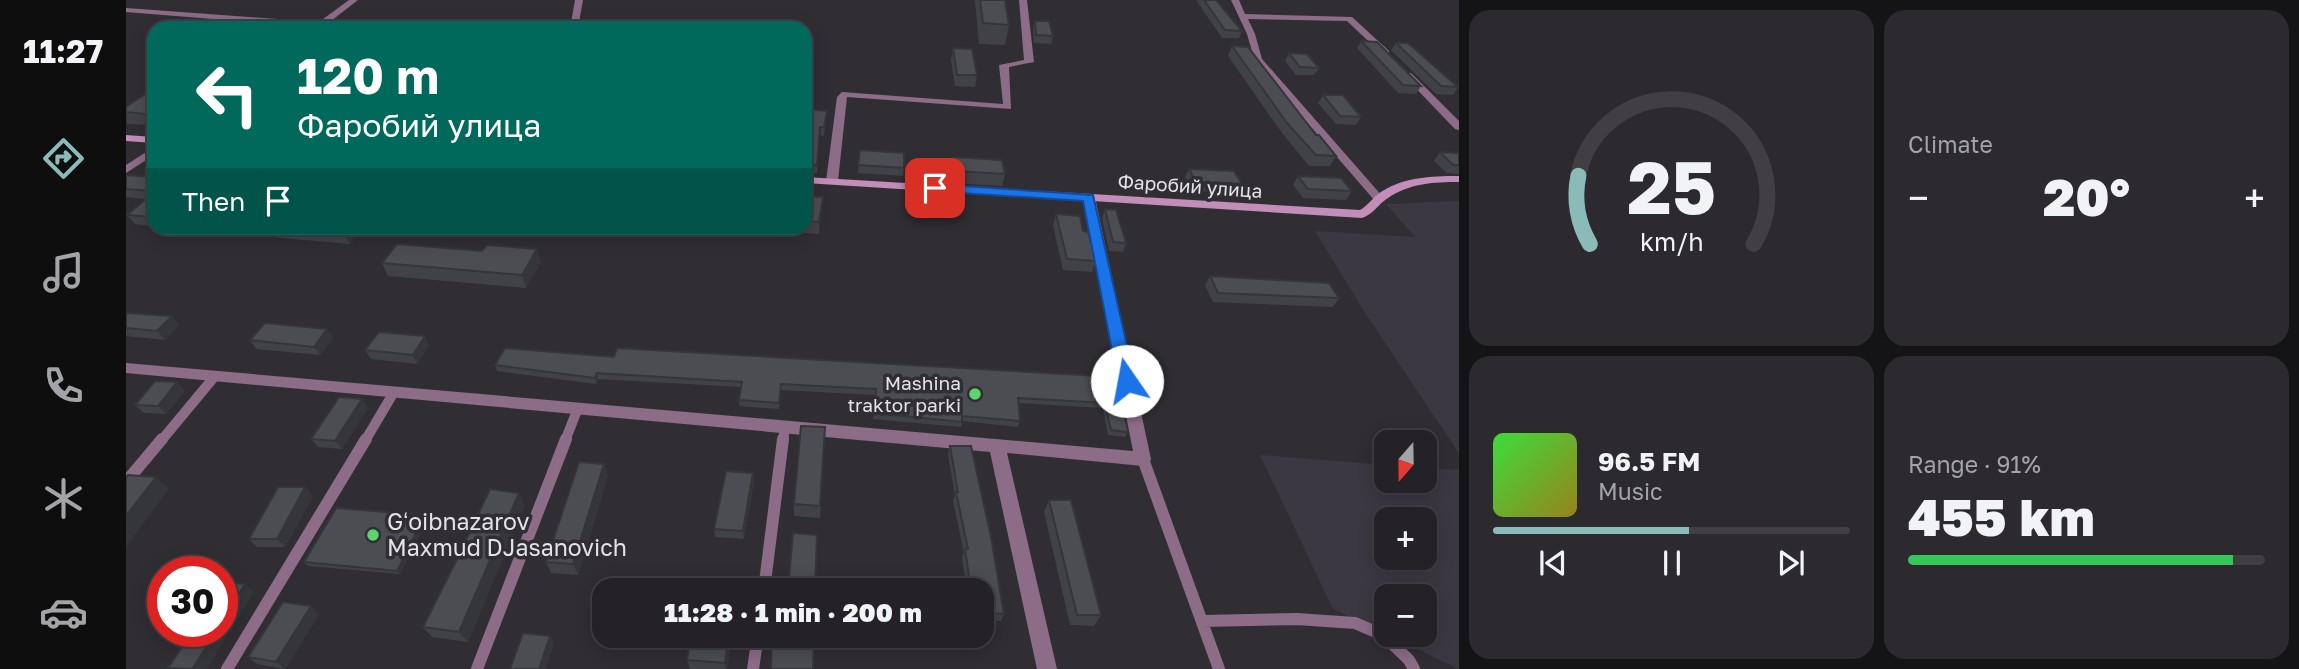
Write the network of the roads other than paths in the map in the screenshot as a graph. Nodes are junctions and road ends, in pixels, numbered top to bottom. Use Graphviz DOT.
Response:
graph roads {
  1 [pos="354,0"];
  2 [pos="579,0"];
  3 [pos="1023,0"];
  4 [pos="1235,0"];
  5 [pos="126,10"];
  6 [pos="1244,16"];
  7 [pos="259,21"];
  8 [pos="326,21"];
  9 [pos="575,21"];
  10 [pos="1459,127"];
  11 [pos="126,138"];
  12 [pos="147,139"];
  13 [pos="147,155"];
  14 [pos="126,170"];
  15 [pos="1459,179"];
  16 [pos="812,180"];
  17 [pos="832,181"];
  18 [pos="1089,197"];
  19 [pos="1379,199"];
  20 [pos="126,368"];
  21 [pos="215,376"];
  22 [pos="394,392"];
  23 [pos="578,408"];
  24 [pos="785,427"];
  25 [pos="997,446"];
  26 [pos="1143,459"];
  27 [pos="126,482"];
  28 [pos="766,578"];
  29 [pos="1202,621"];
  30 [pos="756,648"];
  31 [pos="227,669"];
  32 [pos="477,669"];
  33 [pos="753,669"];
  34 [pos="1047,669"];
  35 [pos="1219,669"];
  36 [pos="1414,669"];
  1 -- 8 [label="street"];
  2 -- 9 [label="street"];
  3 -- 17 [label="street"];
  4 -- 6 [label="street"];
  5 -- 7 [label="street"];
  6 -- 10 [label="street"];
  6 -- 19 [label="street"];
  11 -- 12 [label="street"];
  13 -- 14 [label="street"];
  15 -- 19 [label="street"];
  16 -- 17 [label="street, Фаробий улица"];
  17 -- 18 [label="street, Фаробий улица"];
  18 -- 19 [label="street, Фаробий улица"];
  18 -- 26 [label="street"];
  20 -- 21 [label="street"];
  21 -- 22 [label="street"];
  21 -- 27 [label="lane"];
  22 -- 23 [label="street"];
  22 -- 31 [label="lane"];
  23 -- 24 [label="street"];
  23 -- 32 [label="lane"];
  24 -- 25 [label="street"];
  24 -- 28 [label="lane"];
  25 -- 26 [label="street"];
  25 -- 34 [label="street"];
  26 -- 29 [label="lane"];
  29 -- 35 [label="lane"];
  29 -- 36 [label="lane"];
  30 -- 33 [label="lane"];
}
